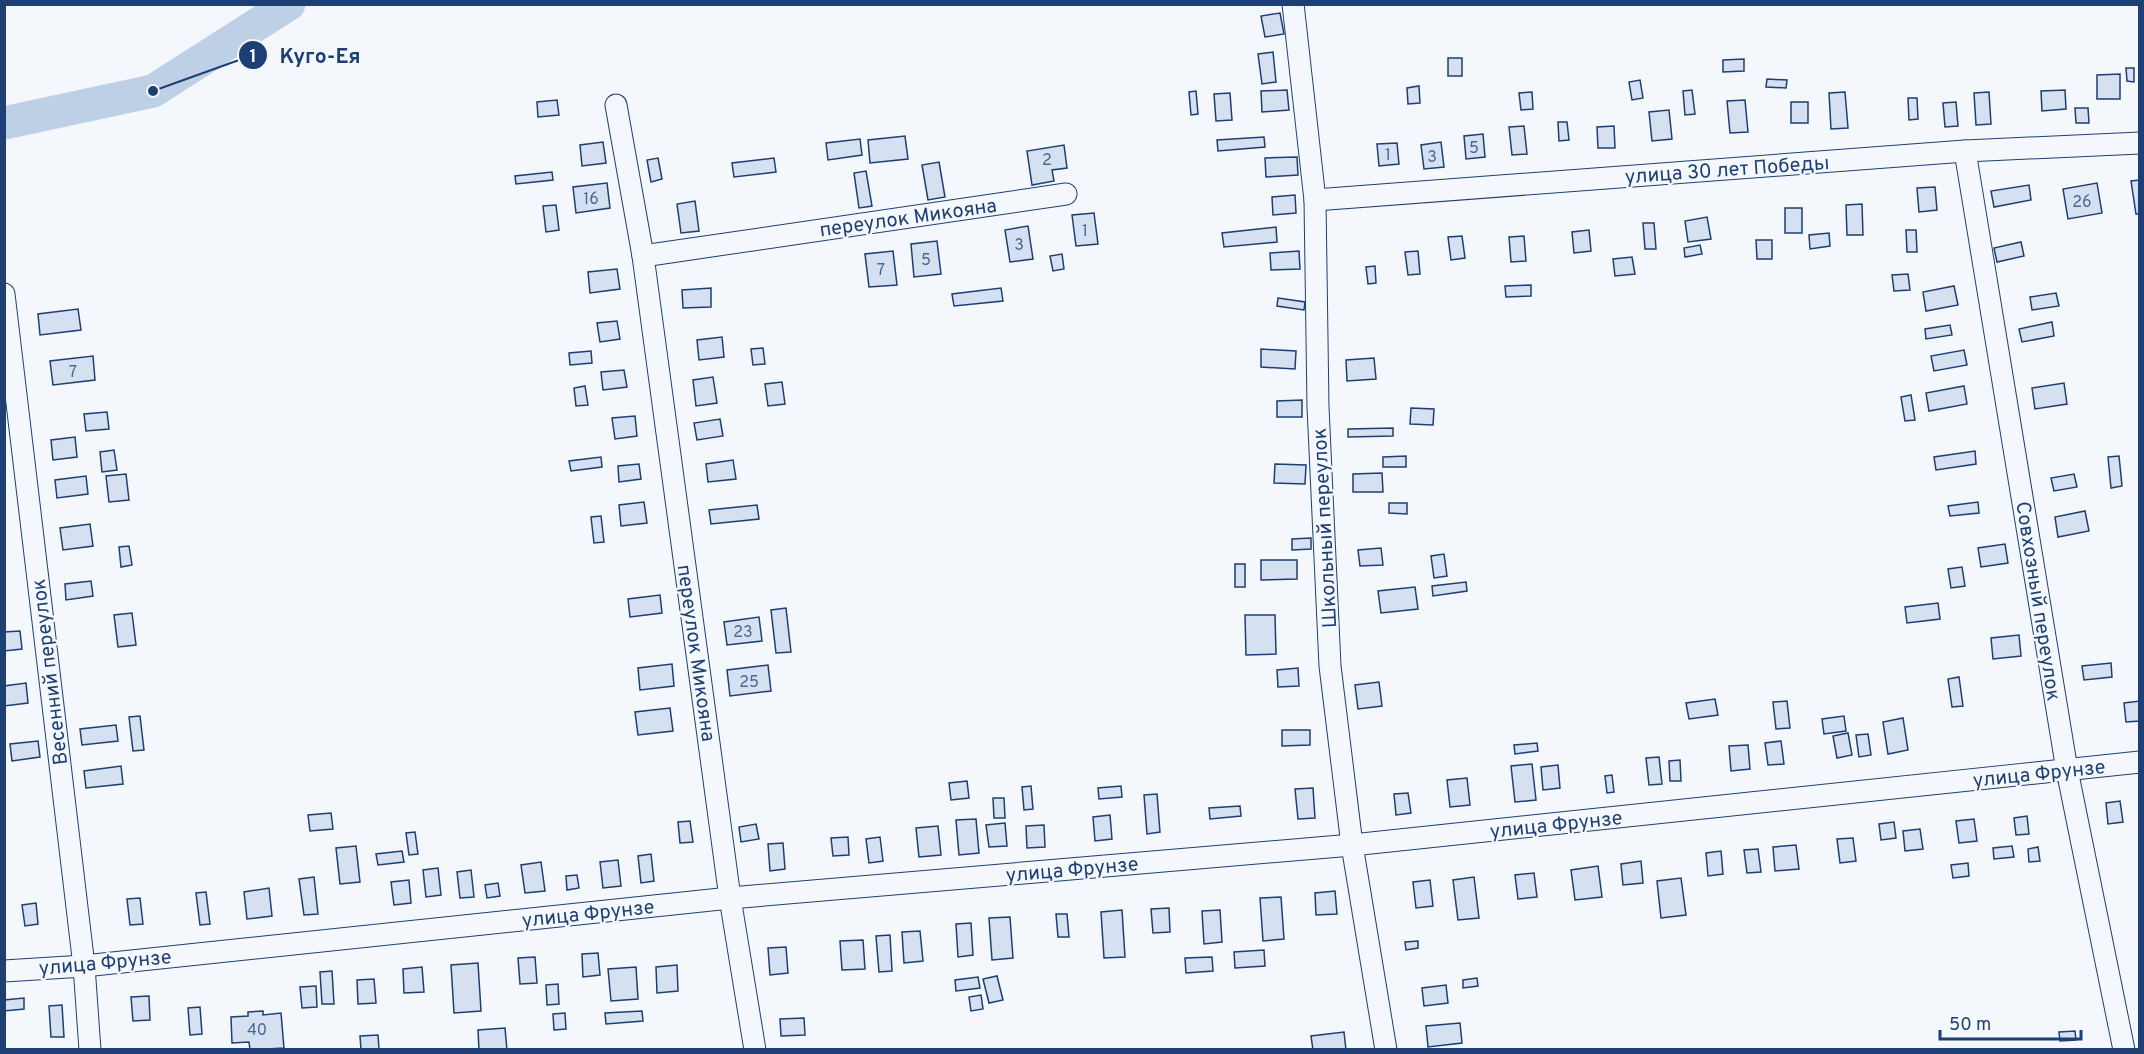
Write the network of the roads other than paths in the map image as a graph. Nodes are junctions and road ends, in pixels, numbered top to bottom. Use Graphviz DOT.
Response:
graph roads {
  1 [pos="1293,4"];
  2 [pos="616,105"];
  3 [pos="2139,143"];
  4 [pos="1965,151"];
  5 [pos="1066,194"];
  6 [pos="1315,200"];
  7 [pos="643,256"];
  8 [pos="4,294"];
  9 [pos="2139,762"];
  10 [pos="2067,770"];
  11 [pos="1352,845"];
  12 [pos="730,898"];
  13 [pos="84,966"];
  14 [pos="4,971"];
  15 [pos="90,1050"];
  16 [pos="755,1050"];
  17 [pos="1386,1050"];
  18 [pos="2124,1050"];
  1 -- 6 [label="street, Школьный переулок"];
  2 -- 7 [label="street, переулок Микояна"];
  3 -- 4 [label="street, улица 30 лет Победы"];
  4 -- 6 [label="street, улица 30 лет Победы"];
  4 -- 10 [label="street, Совхозный переулок"];
  5 -- 7 [label="street, переулок Микояна"];
  6 -- 11 [label="street, Школьный переулок"];
  7 -- 12 [label="street, переулок Микояна"];
  8 -- 13 [label="street, Весенний переулок"];
  9 -- 10 [label="street, улица Фрунзе"];
  10 -- 11 [label="street, улица Фрунзе"];
  10 -- 18 [label="street, Совхозный переулок"];
  11 -- 12 [label="street, улица Фрунзе"];
  11 -- 17 [label="street, Школьный переулок"];
  12 -- 13 [label="street, улица Фрунзе"];
  12 -- 16 [label="street, переулок Микояна"];
  13 -- 14 [label="street, улица Фрунзе"];
  13 -- 15 [label="street, Весенний переулок"];
}
